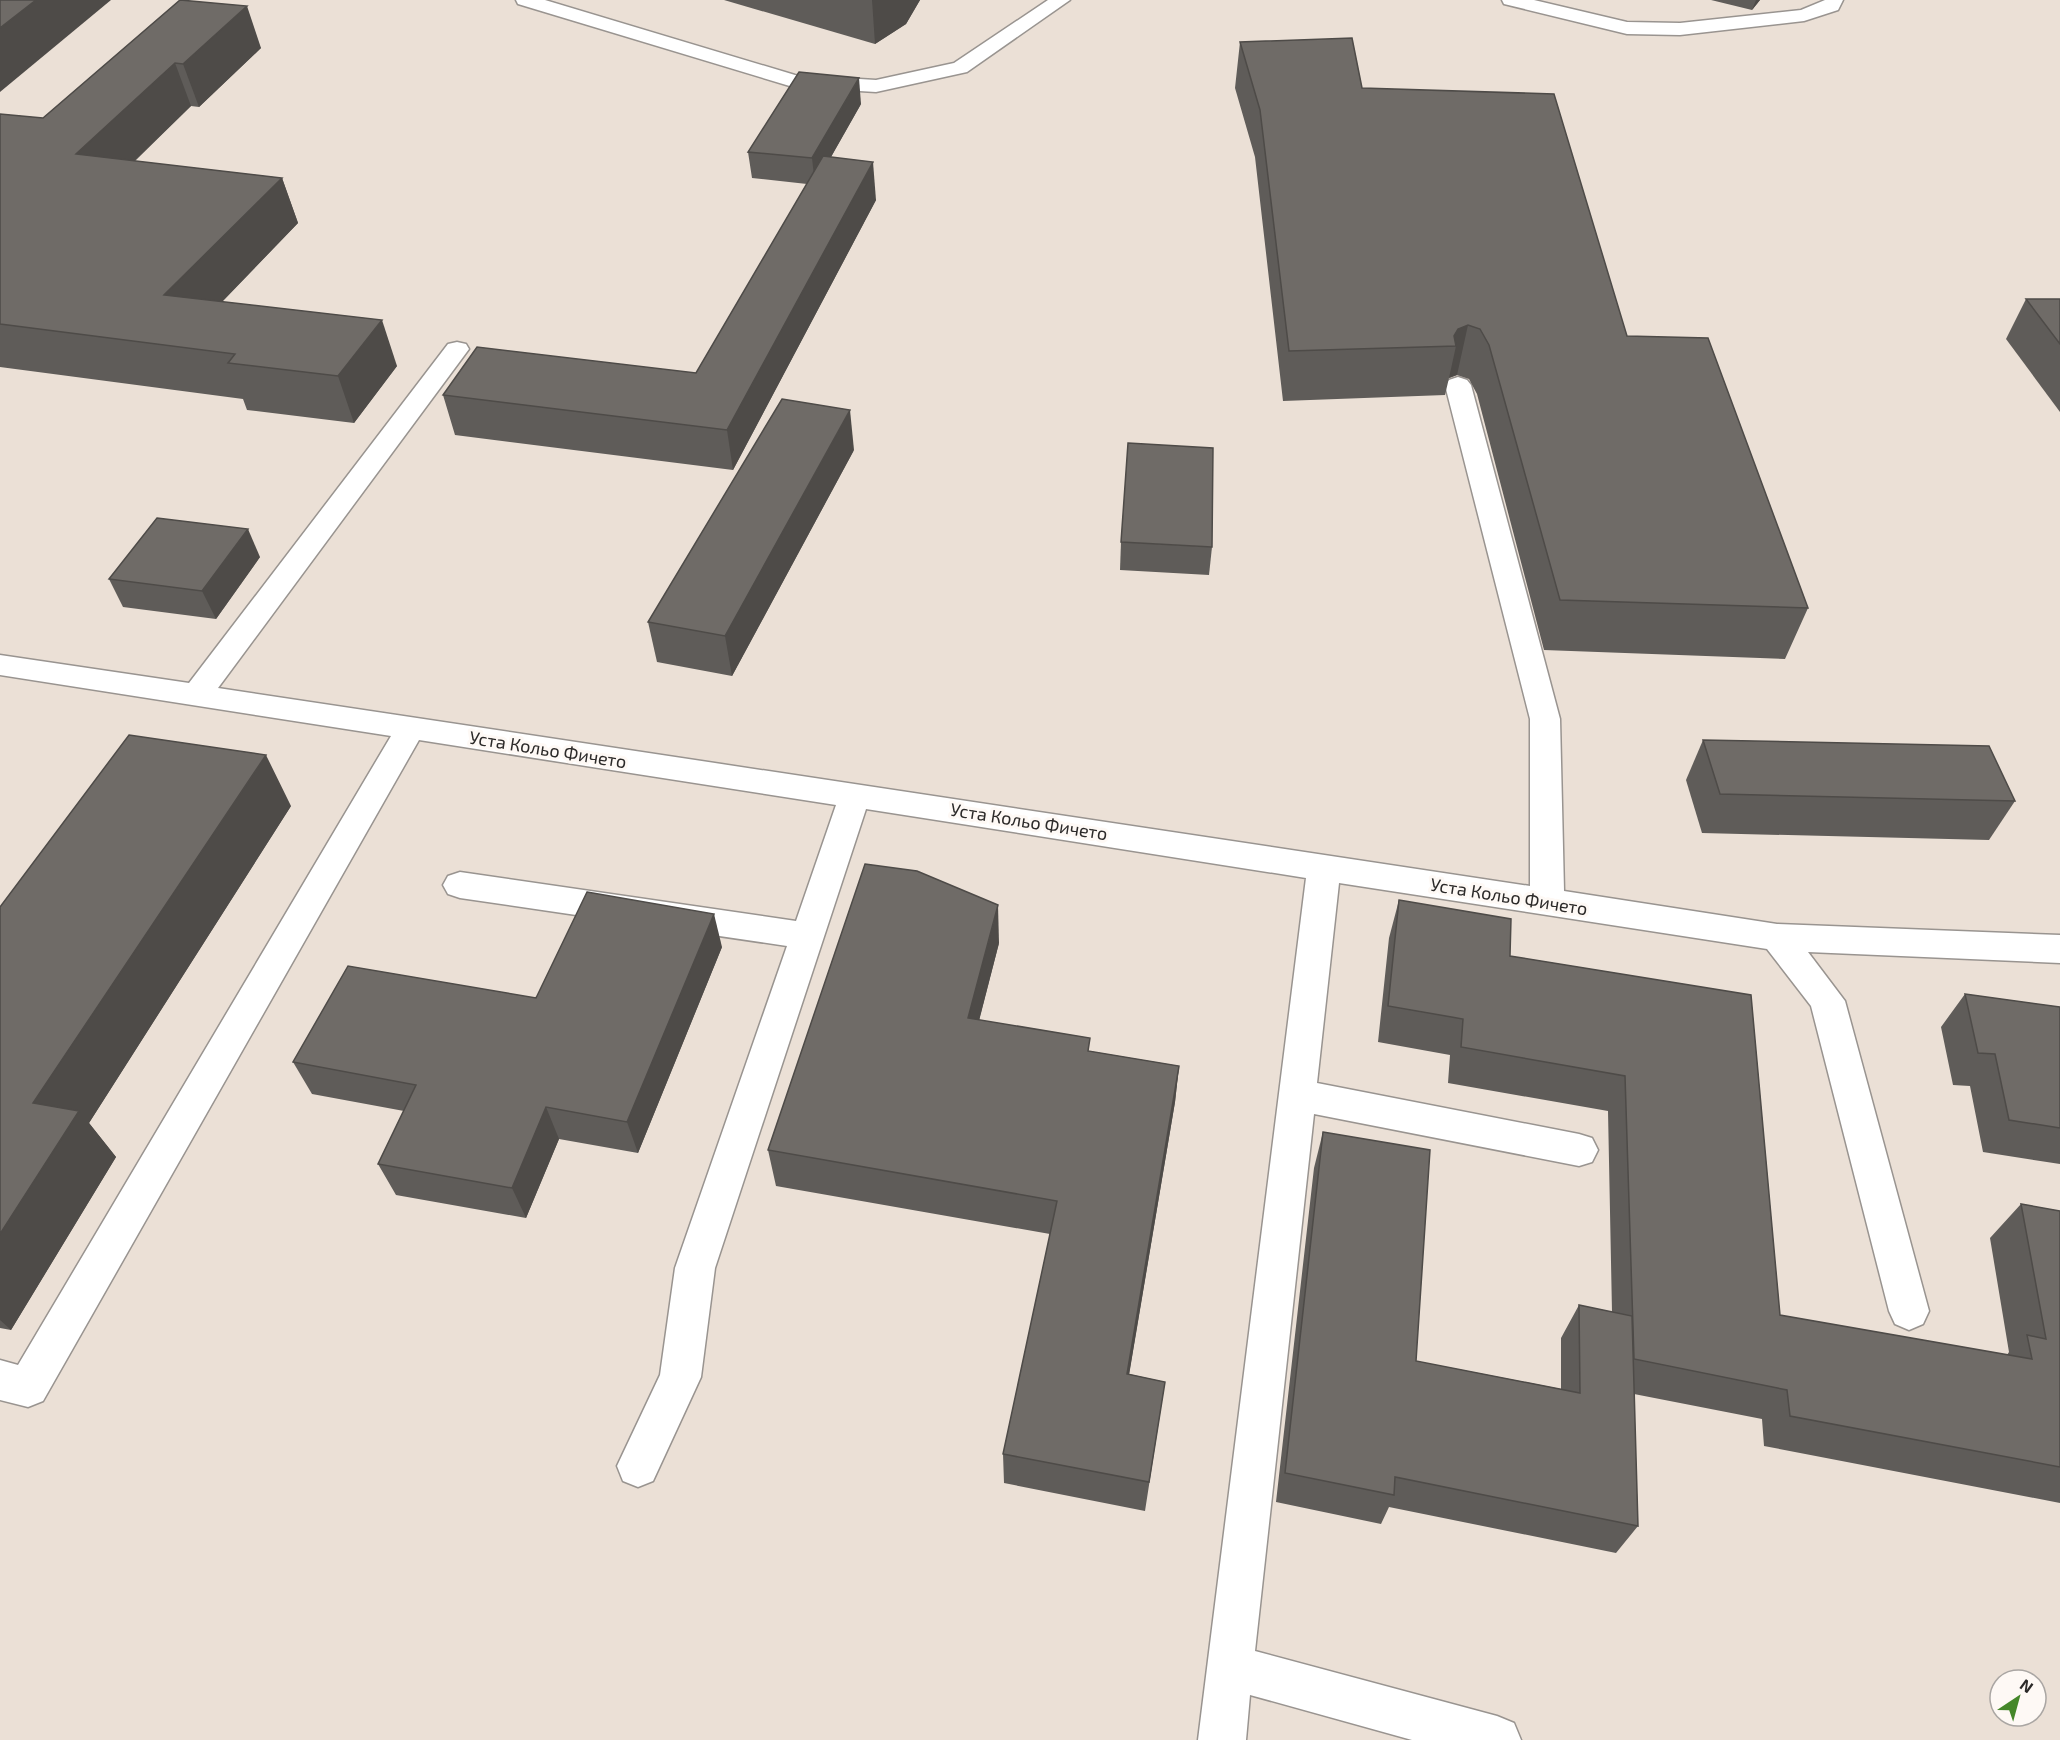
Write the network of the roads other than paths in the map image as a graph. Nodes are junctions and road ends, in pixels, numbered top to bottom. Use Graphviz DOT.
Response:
graph roads {
  1 [pos="525,0"];
  2 [pos="1061,0"];
  3 [pos="1511,0"];
  4 [pos="1834,0"];
  5 [pos="457,349"];
  6 [pos="1458,385"];
  7 [pos="0,665"];
  8 [pos="197,695"];
  9 [pos="411,728"];
  10 [pos="855,795"];
  11 [pos="1324,867"];
  12 [pos="460,885"];
  13 [pos="1547,901"];
  14 [pos="807,936"];
  15 [pos="1777,937"];
  16 [pos="2060,949"];
  17 [pos="1298,1095"];
  18 [pos="1579,1150"];
  19 [pos="1909,1311"];
  20 [pos="0,1380"];
  21 [pos="638,1466"];
  22 [pos="1231,1667"];
  23 [pos="1222,1740"];
  24 [pos="1497,1740"];
  1 -- 2 [label="street"];
  3 -- 4 [label="street"];
  5 -- 8 [label="street"];
  6 -- 13 [label="street"];
  7 -- 8 [label="street, Уста Кольо Фичето"];
  8 -- 9 [label="street, Уста Кольо Фичето"];
  9 -- 10 [label="street, Уста Кольо Фичето"];
  9 -- 20 [label="street"];
  10 -- 11 [label="street, Уста Кольо Фичето"];
  10 -- 14 [label="street"];
  11 -- 13 [label="street, Уста Кольо Фичето"];
  11 -- 17 [label="street"];
  12 -- 14 [label="street"];
  13 -- 15 [label="street, Уста Кольо Фичето"];
  14 -- 21 [label="street"];
  15 -- 16 [label="street, Уста Кольо Фичето"];
  15 -- 19 [label="street"];
  17 -- 18 [label="street"];
  17 -- 22 [label="street"];
  22 -- 23 [label="street"];
  22 -- 24 [label="street"];
}
